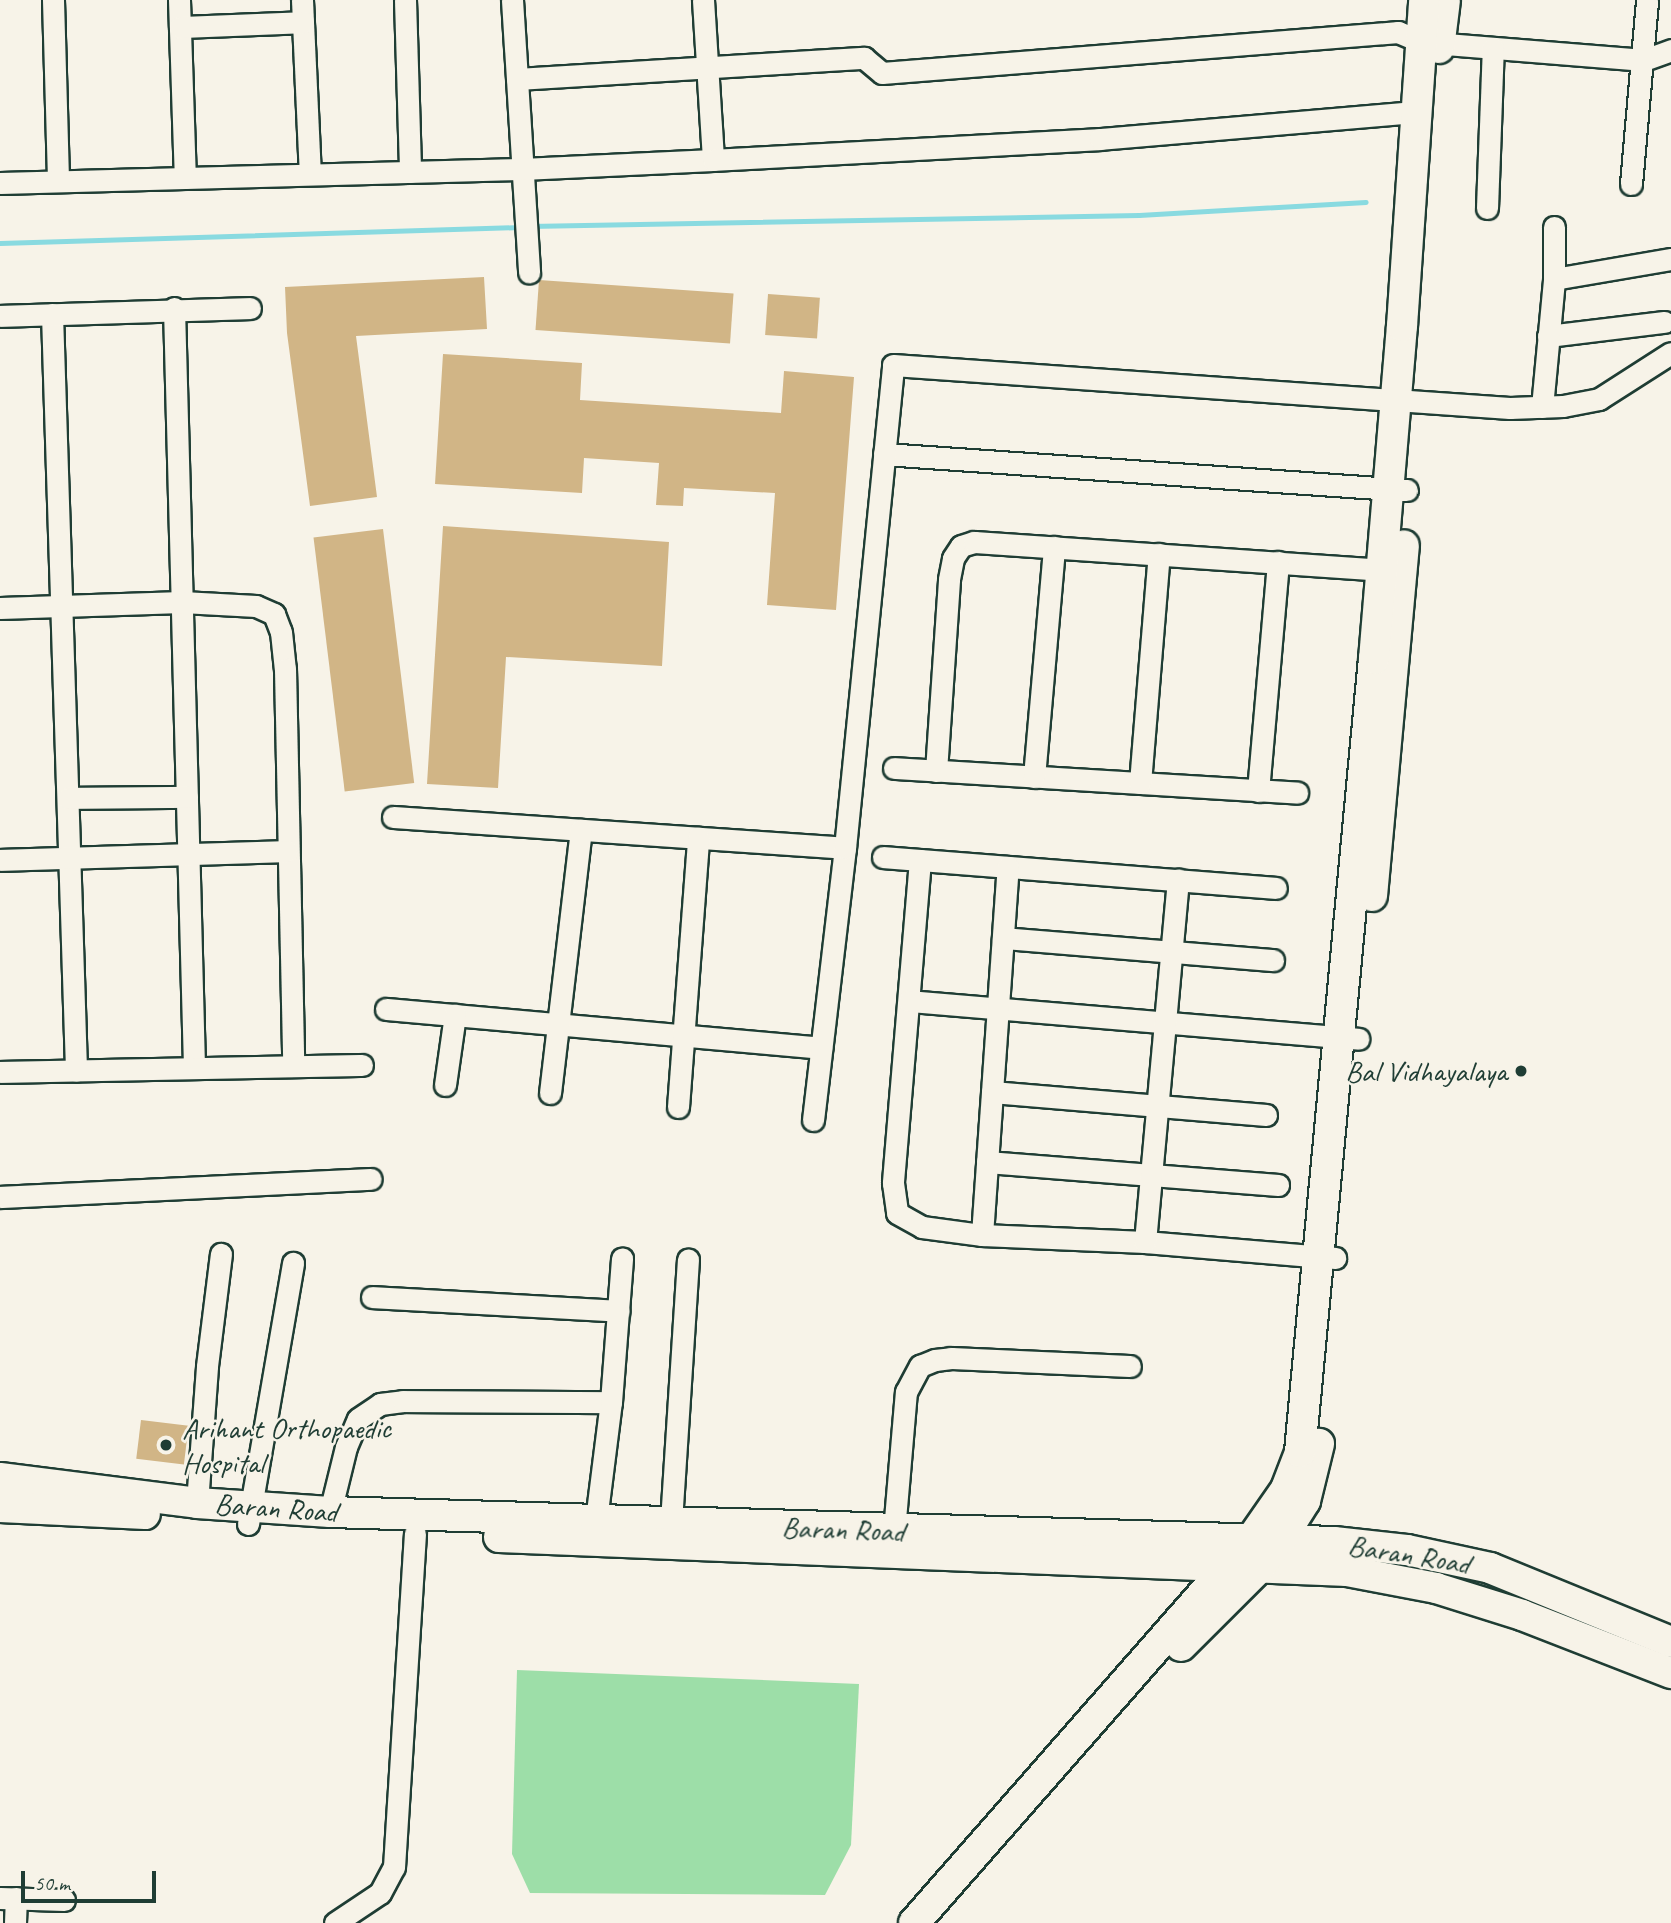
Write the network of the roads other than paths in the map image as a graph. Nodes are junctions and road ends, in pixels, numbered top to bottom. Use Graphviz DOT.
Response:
graph roads {
  1 [pos="53,0"];
  2 [pos="179,0"];
  3 [pos="302,0"];
  4 [pos="405,0"];
  5 [pos="512,0"];
  6 [pos="703,0"];
  7 [pos="1424,0"];
  8 [pos="1445,0"];
  9 [pos="1647,0"];
  10 [pos="303,22"];
  11 [pos="180,27"];
  12 [pos="1430,43"];
  13 [pos="1493,48"];
  14 [pos="1671,50"];
  15 [pos="1644,60"];
  16 [pos="707,69"];
  17 [pos="517,79"];
  18 [pos="1416,112"];
  19 [pos="713,160"];
  20 [pos="522,169"];
  21 [pos="410,172"];
  22 [pos="310,174"];
  23 [pos="185,178"];
  24 [pos="58,181"];
  25 [pos="0,183"];
  26 [pos="1631,184"];
  27 [pos="1487,208"];
  28 [pos="1554,227"];
  29 [pos="1671,259"];
  30 [pos="529,272"];
  31 [pos="1554,279"];
  32 [pos="174,308"];
  33 [pos="250,308"];
  34 [pos="52,314"];
  35 [pos="0,316"];
  36 [pos="1664,322"];
  37 [pos="1548,336"];
  38 [pos="1671,353"];
  39 [pos="1404,401"];
  40 [pos="1542,407"];
  41 [pos="884,454"];
  42 [pos="1398,490"];
  43 [pos="1054,547"];
  44 [pos="1159,555"];
  45 [pos="1278,562"];
  46 [pos="1381,570"];
  47 [pos="181,603"];
  48 [pos="61,606"];
  49 [pos="0,608"];
  50 [pos="894,768"];
  51 [pos="936,771"];
  52 [pos="1034,777"];
  53 [pos="1140,783"];
  54 [pos="1258,791"];
  55 [pos="1297,793"];
  56 [pos="187,797"];
  57 [pos="68,798"];
  58 [pos="393,817"];
  59 [pos="581,830"];
  60 [pos="698,838"];
  61 [pos="845,848"];
  62 [pos="287,851"];
  63 [pos="189,854"];
  64 [pos="883,857"];
  65 [pos="69,858"];
  66 [pos="0,860"];
  67 [pos="920,860"];
  68 [pos="1008,867"];
  69 [pos="1178,880"];
  70 [pos="1276,888"];
  71 [pos="1003,938"];
  72 [pos="1171,952"];
  73 [pos="1273,960"];
  74 [pos="909,1001"];
  75 [pos="998,1008"];
  76 [pos="386,1009"];
  77 [pos="455,1015"];
  78 [pos="1165,1023"];
  79 [pos="559,1024"];
  80 [pos="684,1036"];
  81 [pos="1348,1038"];
  82 [pos="821,1048"];
  83 [pos="362,1065"];
  84 [pos="293,1066"];
  85 [pos="194,1068"];
  86 [pos="76,1071"];
  87 [pos="0,1072"];
  88 [pos="445,1086"];
  89 [pos="992,1092"];
  90 [pos="550,1093"];
  91 [pos="1157,1106"];
  92 [pos="678,1107"];
  93 [pos="1266,1115"];
  94 [pos="813,1120"];
  95 [pos="987,1163"];
  96 [pos="1151,1175"];
  97 [pos="371,1179"];
  98 [pos="1278,1185"];
  99 [pos="0,1197"];
  100 [pos="982,1235"];
  101 [pos="1145,1242"];
  102 [pos="221,1254"];
  103 [pos="1326,1257"];
  104 [pos="622,1258"];
  105 [pos="688,1260"];
  106 [pos="293,1263"];
  107 [pos="372,1297"];
  108 [pos="619,1311"];
  109 [pos="1130,1366"];
  110 [pos="611,1402"];
  111 [pos="0,1478"];
  112 [pos="197,1503"];
  113 [pos="0,1507"];
  114 [pos="330,1512"];
  115 [pos="250,1515"];
  116 [pos="596,1520"];
  117 [pos="671,1522"];
  118 [pos="894,1531"];
  119 [pos="415,1534"];
  120 [pos="1266,1539"];
  121 [pos="1225,1566"];
  122 [pos="1260,1567"];
  123 [pos="1671,1642"];
  124 [pos="1671,1673"];
  125 [pos="8,1898"];
  126 [pos="64,1900"];
  127 [pos="15,1923"];
  128 [pos="335,1923"];
  129 [pos="915,1923"];
  130 [pos="939,1923"];
  1 -- 24 [label="street"];
  2 -- 11 [label="street"];
  3 -- 10 [label="street"];
  4 -- 21 [label="street"];
  5 -- 17 [label="street"];
  6 -- 16 [label="street"];
  7 -- 12 [label="street"];
  8 -- 12 [label="street"];
  9 -- 15 [label="street"];
  10 -- 11 [label="street"];
  10 -- 22 [label="street"];
  11 -- 23 [label="street"];
  12 -- 13 [label="street"];
  12 -- 16 [label="street"];
  12 -- 18 [label="street"];
  12 -- 39 [label="street"];
  13 -- 15 [label="street"];
  13 -- 27 [label="street"];
  14 -- 15 [label="street"];
  15 -- 26 [label="street"];
  16 -- 17 [label="street"];
  16 -- 19 [label="street"];
  17 -- 20 [label="street"];
  18 -- 19 [label="street"];
  18 -- 39 [label="street"];
  19 -- 20 [label="street"];
  20 -- 21 [label="street"];
  20 -- 30 [label="street"];
  21 -- 22 [label="street"];
  22 -- 23 [label="street"];
  23 -- 24 [label="street"];
  24 -- 25 [label="street"];
  28 -- 31 [label="street"];
  29 -- 31 [label="street"];
  31 -- 37 [label="street"];
  32 -- 33 [label="street"];
  32 -- 34 [label="street"];
  32 -- 47 [label="street"];
  34 -- 35 [label="street"];
  34 -- 48 [label="street"];
  36 -- 37 [label="street"];
  37 -- 40 [label="street"];
  38 -- 40 [label="street"];
  39 -- 40 [label="street"];
  39 -- 41 [label="street"];
  39 -- 42 [label="street"];
  41 -- 42 [label="street"];
  41 -- 61 [label="street"];
  42 -- 46 [label="street"];
  42 -- 81 [label="street"];
  43 -- 44 [label="street"];
  43 -- 51 [label="street"];
  43 -- 52 [label="street"];
  44 -- 45 [label="street"];
  44 -- 53 [label="street"];
  45 -- 46 [label="street"];
  45 -- 54 [label="street"];
  46 -- 81 [label="street"];
  47 -- 48 [label="street"];
  47 -- 56 [label="street"];
  47 -- 62 [label="street"];
  48 -- 49 [label="street"];
  48 -- 57 [label="street"];
  50 -- 51 [label="street"];
  51 -- 52 [label="street"];
  52 -- 53 [label="street"];
  53 -- 54 [label="street"];
  54 -- 55 [label="street"];
  56 -- 57 [label="street"];
  56 -- 63 [label="street"];
  57 -- 65 [label="street"];
  58 -- 59 [label="street"];
  59 -- 60 [label="street"];
  59 -- 79 [label="street"];
  60 -- 61 [label="street"];
  60 -- 80 [label="street"];
  61 -- 82 [label="street"];
  62 -- 63 [label="street"];
  62 -- 84 [label="street"];
  63 -- 65 [label="street"];
  63 -- 85 [label="street"];
  64 -- 67 [label="street"];
  65 -- 66 [label="street"];
  65 -- 86 [label="street"];
  67 -- 68 [label="street"];
  67 -- 74 [label="street"];
  68 -- 69 [label="street"];
  68 -- 71 [label="street"];
  69 -- 70 [label="street"];
  69 -- 72 [label="street"];
  71 -- 72 [label="street"];
  71 -- 75 [label="street"];
  72 -- 73 [label="street"];
  72 -- 78 [label="street"];
  74 -- 75 [label="street"];
  74 -- 100 [label="street"];
  75 -- 78 [label="street"];
  75 -- 89 [label="street"];
  76 -- 77 [label="street"];
  77 -- 79 [label="street"];
  77 -- 88 [label="street"];
  78 -- 81 [label="street"];
  78 -- 91 [label="street"];
  79 -- 80 [label="street"];
  79 -- 90 [label="street"];
  80 -- 82 [label="street"];
  80 -- 92 [label="street"];
  81 -- 103 [label="street"];
  82 -- 94 [label="street"];
  83 -- 84 [label="street"];
  84 -- 85 [label="street"];
  85 -- 86 [label="street"];
  86 -- 87 [label="street"];
  89 -- 91 [label="street"];
  89 -- 95 [label="street"];
  91 -- 93 [label="street"];
  91 -- 96 [label="street"];
  95 -- 96 [label="street"];
  95 -- 100 [label="street"];
  96 -- 98 [label="street"];
  96 -- 101 [label="street"];
  97 -- 99 [label="street"];
  100 -- 101 [label="street"];
  101 -- 103 [label="street"];
  102 -- 112 [label="street"];
  103 -- 120 [label="street"];
  104 -- 108 [label="street"];
  105 -- 117 [label="street"];
  106 -- 115 [label="street"];
  107 -- 108 [label="street"];
  108 -- 110 [label="street"];
  109 -- 118 [label="street"];
  110 -- 114 [label="street"];
  110 -- 116 [label="street"];
  111 -- 112 [label="street, Baran Road"];
  112 -- 115 [label="street, Baran Road"];
  113 -- 115 [label="street, Baran Road"];
  114 -- 115 [label="street, Baran Road"];
  114 -- 116 [label="street, Baran Road"];
  115 -- 119 [label="street, Baran Road"];
  116 -- 117 [label="street, Baran Road"];
  117 -- 118 [label="street, Baran Road"];
  118 -- 120 [label="street, Baran Road"];
  119 -- 121 [label="street, Baran Road"];
  119 -- 128 [label="street"];
  120 -- 121 [label="street"];
  120 -- 122 [label="street"];
  120 -- 123 [label="street, Baran Road"];
  121 -- 122 [label="street, Baran Road"];
  121 -- 129 [label="street"];
  122 -- 124 [label="street, Baran Road"];
  122 -- 130 [label="street"];
  125 -- 126 [label="street"];
  125 -- 127 [label="street"];
}
